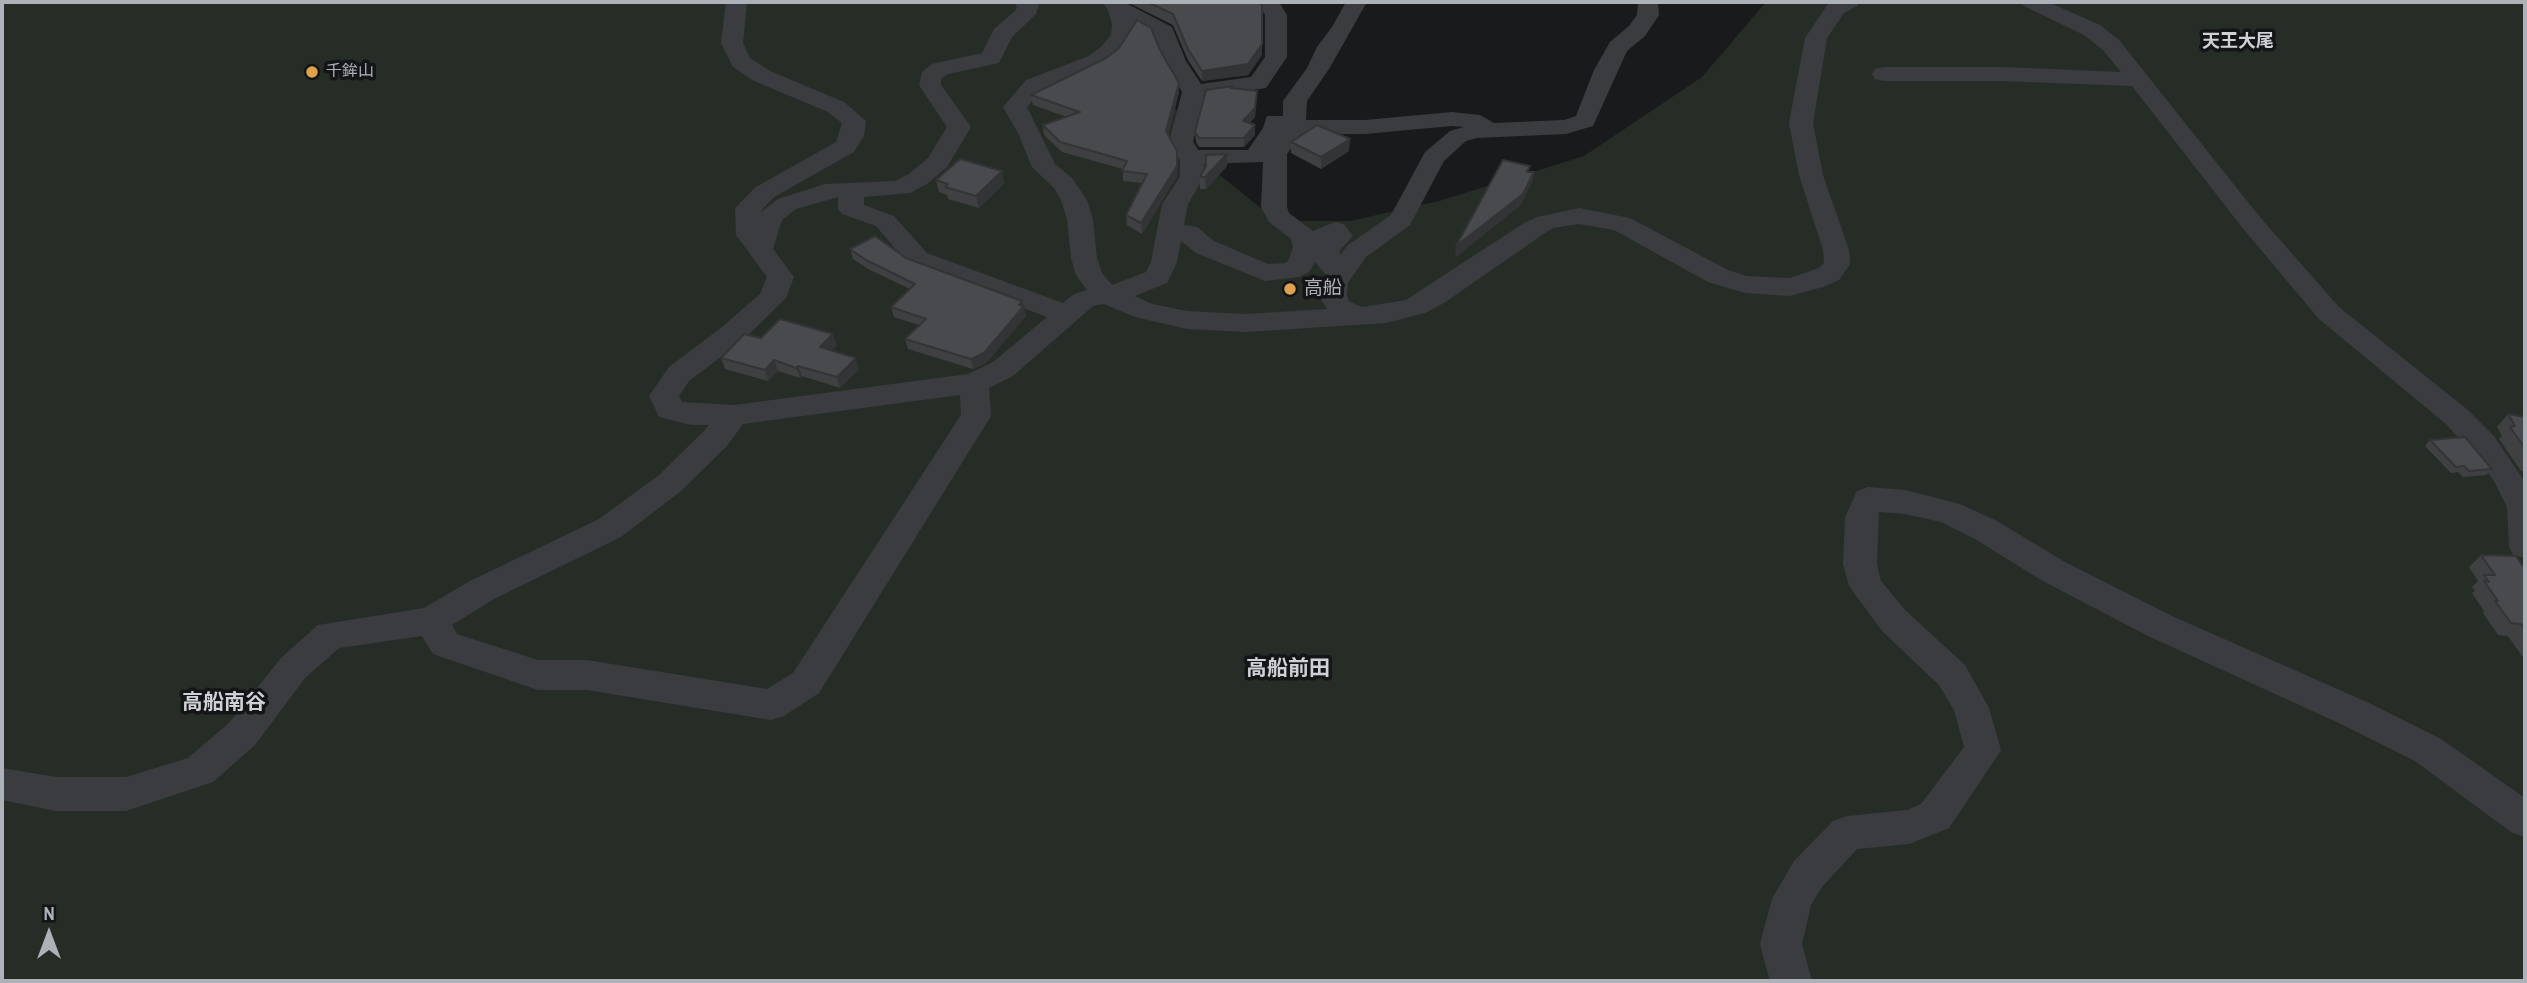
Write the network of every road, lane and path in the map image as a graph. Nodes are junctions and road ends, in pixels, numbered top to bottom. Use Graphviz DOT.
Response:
graph roads {
  1 [pos="736,2"];
  2 [pos="1024,2"];
  3 [pos="1268,2"];
  4 [pos="1356,2"];
  5 [pos="1648,2"];
  6 [pos="1850,2"];
  7 [pos="2031,2"];
  8 [pos="1115,5"];
  9 [pos="1883,74"];
  10 [pos="2139,79"];
  11 [pos="1194,92"];
  12 [pos="1275,99"];
  13 [pos="1294,126"];
  14 [pos="1488,129"];
  15 [pos="1190,157"];
  16 [pos="851,191"];
  17 [pos="1168,231"];
  18 [pos="1306,244"];
  19 [pos="760,250"];
  20 [pos="1105,295"];
  21 [pos="1327,301"];
  22 [pos="1066,314"];
  23 [pos="974,383"];
  24 [pos="734,415"];
  25 [pos="2525,546"];
  26 [pos="431,621"];
  27 [pos="2,784"];
  28 [pos="2525,820"];
  29 [pos="1791,981"];
  1 -- 19 [label="street"];
  2 -- 16 [label="street"];
  3 -- 11 [label="street"];
  4 -- 13 [label="street"];
  5 -- 14 [label="street"];
  6 -- 21 [label="street"];
  7 -- 10 [label="street"];
  8 -- 11 [label="street"];
  8 -- 20 [label="street"];
  9 -- 10 [label="street"];
  10 -- 25 [label="street"];
  11 -- 15 [label="street"];
  12 -- 15 [label="street"];
  13 -- 14 [label="street"];
  13 -- 18 [label="street"];
  14 -- 21 [label="street"];
  15 -- 17 [label="street"];
  16 -- 19 [label="street"];
  16 -- 22 [label="street"];
  17 -- 18 [label="street"];
  17 -- 20 [label="street"];
  18 -- 21 [label="street"];
  19 -- 24 [label="street"];
  20 -- 21 [label="street"];
  20 -- 22 [label="street"];
  22 -- 23 [label="street"];
  23 -- 24 [label="street"];
  23 -- 26 [label="street"];
  24 -- 26 [label="street"];
  26 -- 27 [label="street"];
  28 -- 29 [label="street"];
}
